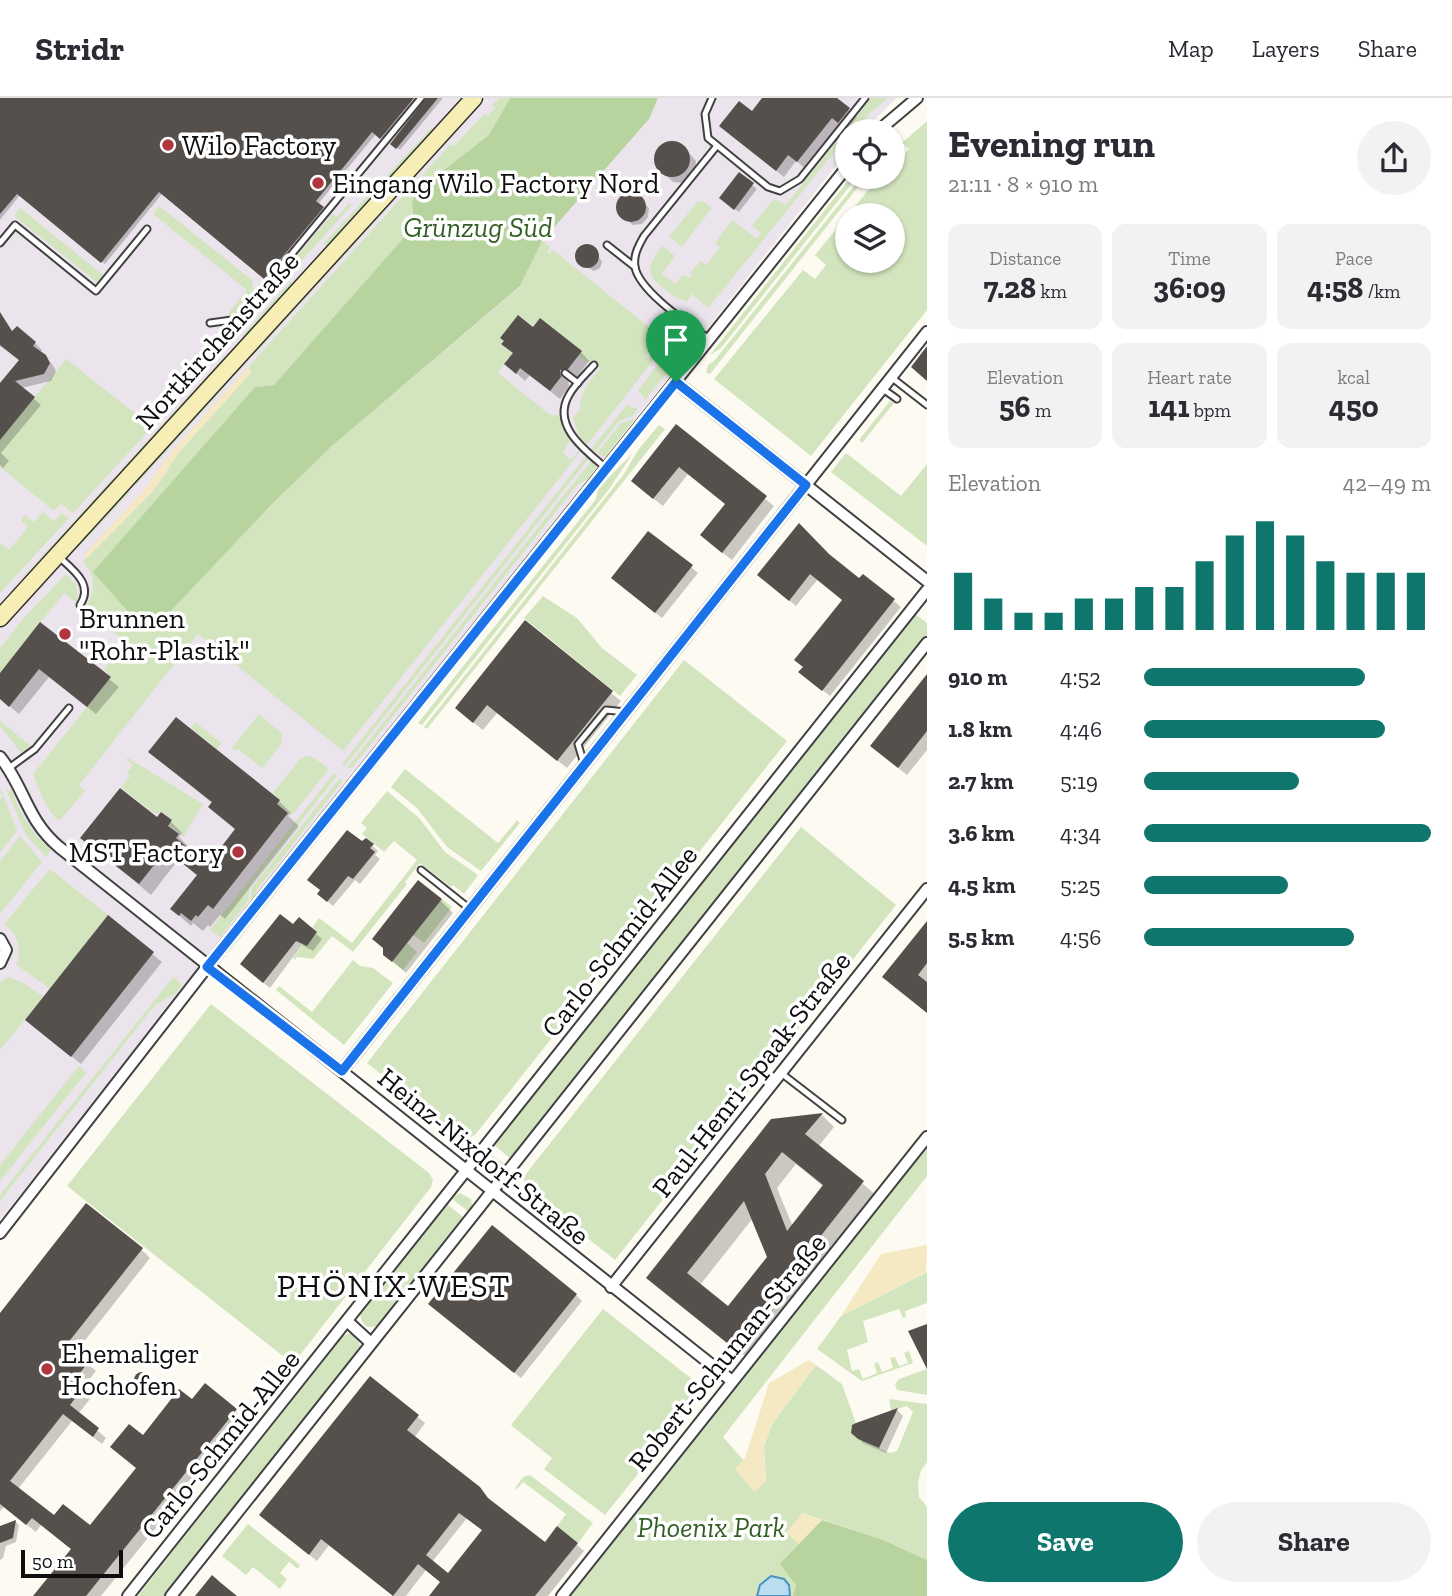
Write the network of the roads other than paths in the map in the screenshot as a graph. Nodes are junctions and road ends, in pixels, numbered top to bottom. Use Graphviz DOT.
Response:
graph roads {
  1 [pos="421,98"];
  2 [pos="474,98"];
  3 [pos="712,98"];
  4 [pos="865,98"];
  5 [pos="917,98"];
  6 [pos="892,119"];
  7 [pos="716,147"];
  8 [pos="835,182"];
  9 [pos="146,229"];
  10 [pos="0,243"];
  11 [pos="607,245"];
  12 [pos="635,267"];
  13 [pos="210,323"];
  14 [pos="927,332"];
  15 [pos="710,339"];
  16 [pos="594,365"];
  17 [pos="565,373"];
  18 [pos="891,377"];
  19 [pos="676,382"];
  20 [pos="578,383"];
  21 [pos="882,388"];
  22 [pos="897,400"];
  23 [pos="927,405"];
  24 [pos="606,468"];
  25 [pos="806,485"];
  26 [pos="58,556"];
  27 [pos="927,582"];
  28 [pos="927,590"];
  29 [pos="80,605"];
  30 [pos="0,618"];
  31 [pos="927,643"];
  32 [pos="69,708"];
  33 [pos="626,712"];
  34 [pos="0,757"];
  35 [pos="584,765"];
  36 [pos="9,768"];
  37 [pos="421,870"];
  38 [pos="927,889"];
  39 [pos="470,909"];
  40 [pos="0,939"];
  41 [pos="0,963"];
  42 [pos="207,967"];
  43 [pos="342,1071"];
  44 [pos="781,1073"];
  45 [pos="842,1120"];
  46 [pos="927,1137"];
  47 [pos="466,1170"];
  48 [pos="492,1191"];
  49 [pos="5,1223"];
  50 [pos="0,1233"];
  51 [pos="611,1287"];
  52 [pos="346,1321"];
  53 [pos="371,1343"];
  54 [pos="732,1381"];
  55 [pos="128,1596"];
  56 [pos="171,1596"];
  57 [pos="562,1596"];
  1 -- 13 [label="lane"];
  2 -- 26 [label="main road, Nortkirchenstraße"];
  3 -- 7 [label="lane"];
  4 -- 7 [label="lane"];
  5 -- 6 [label="street"];
  7 -- 12 [label="lane"];
  8 -- 15 [label="street"];
  9 -- 10 [label="lane"];
  11 -- 12 [label="lane"];
  12 -- 15 [label="lane"];
  14 -- 18 [label="street"];
  15 -- 19 [label="street"];
  16 -- 20 [label="lane"];
  17 -- 20 [label="lane"];
  18 -- 21 [label="street"];
  18 -- 23 [label="lane"];
  19 -- 24 [label="street"];
  19 -- 25 [label="street"];
  20 -- 24 [label="lane"];
  21 -- 22 [label="lane"];
  21 -- 25 [label="street"];
  24 -- 42 [label="street"];
  25 -- 27 [label="street"];
  25 -- 33 [label="street"];
  26 -- 29 [label="lane"];
  26 -- 30 [label="main road, Nortkirchenstraße"];
  28 -- 47 [label="street, Carlo-Schmid-Allee"];
  31 -- 48 [label="street, Carlo-Schmid-Allee"];
  32 -- 36 [label="lane"];
  33 -- 35 [label="street"];
  33 -- 35 [label="lane"];
  34 -- 36 [label="street, Heinz-Nixdorf-Straße"];
  35 -- 39 [label="street"];
  36 -- 42 [label="street, Heinz-Nixdorf-Straße"];
  37 -- 39 [label="lane"];
  38 -- 44 [label="street, Paul-Henri-Spaak-Straße"];
  39 -- 43 [label="street"];
  40 -- 41 [label="street"];
  42 -- 43 [label="street, Heinz-Nixdorf-Straße"];
  42 -- 49 [label="street"];
  43 -- 47 [label="street, Heinz-Nixdorf-Straße"];
  44 -- 45 [label="lane"];
  44 -- 51 [label="street, Paul-Henri-Spaak-Straße"];
  46 -- 54 [label="street, Robert-Schuman-Straße"];
  47 -- 48 [label="street, Heinz-Nixdorf-Straße"];
  47 -- 52 [label="street, Carlo-Schmid-Allee"];
  48 -- 51 [label="street, Heinz-Nixdorf-Straße"];
  48 -- 53 [label="street, Carlo-Schmid-Allee"];
  49 -- 50 [label="street"];
  51 -- 54 [label="street, Heinz-Nixdorf-Straße"];
  52 -- 53 [label="street"];
  52 -- 55 [label="street, Carlo-Schmid-Allee"];
  53 -- 56 [label="street, Carlo-Schmid-Allee"];
  54 -- 57 [label="street, Robert-Schuman-Straße"];
}
